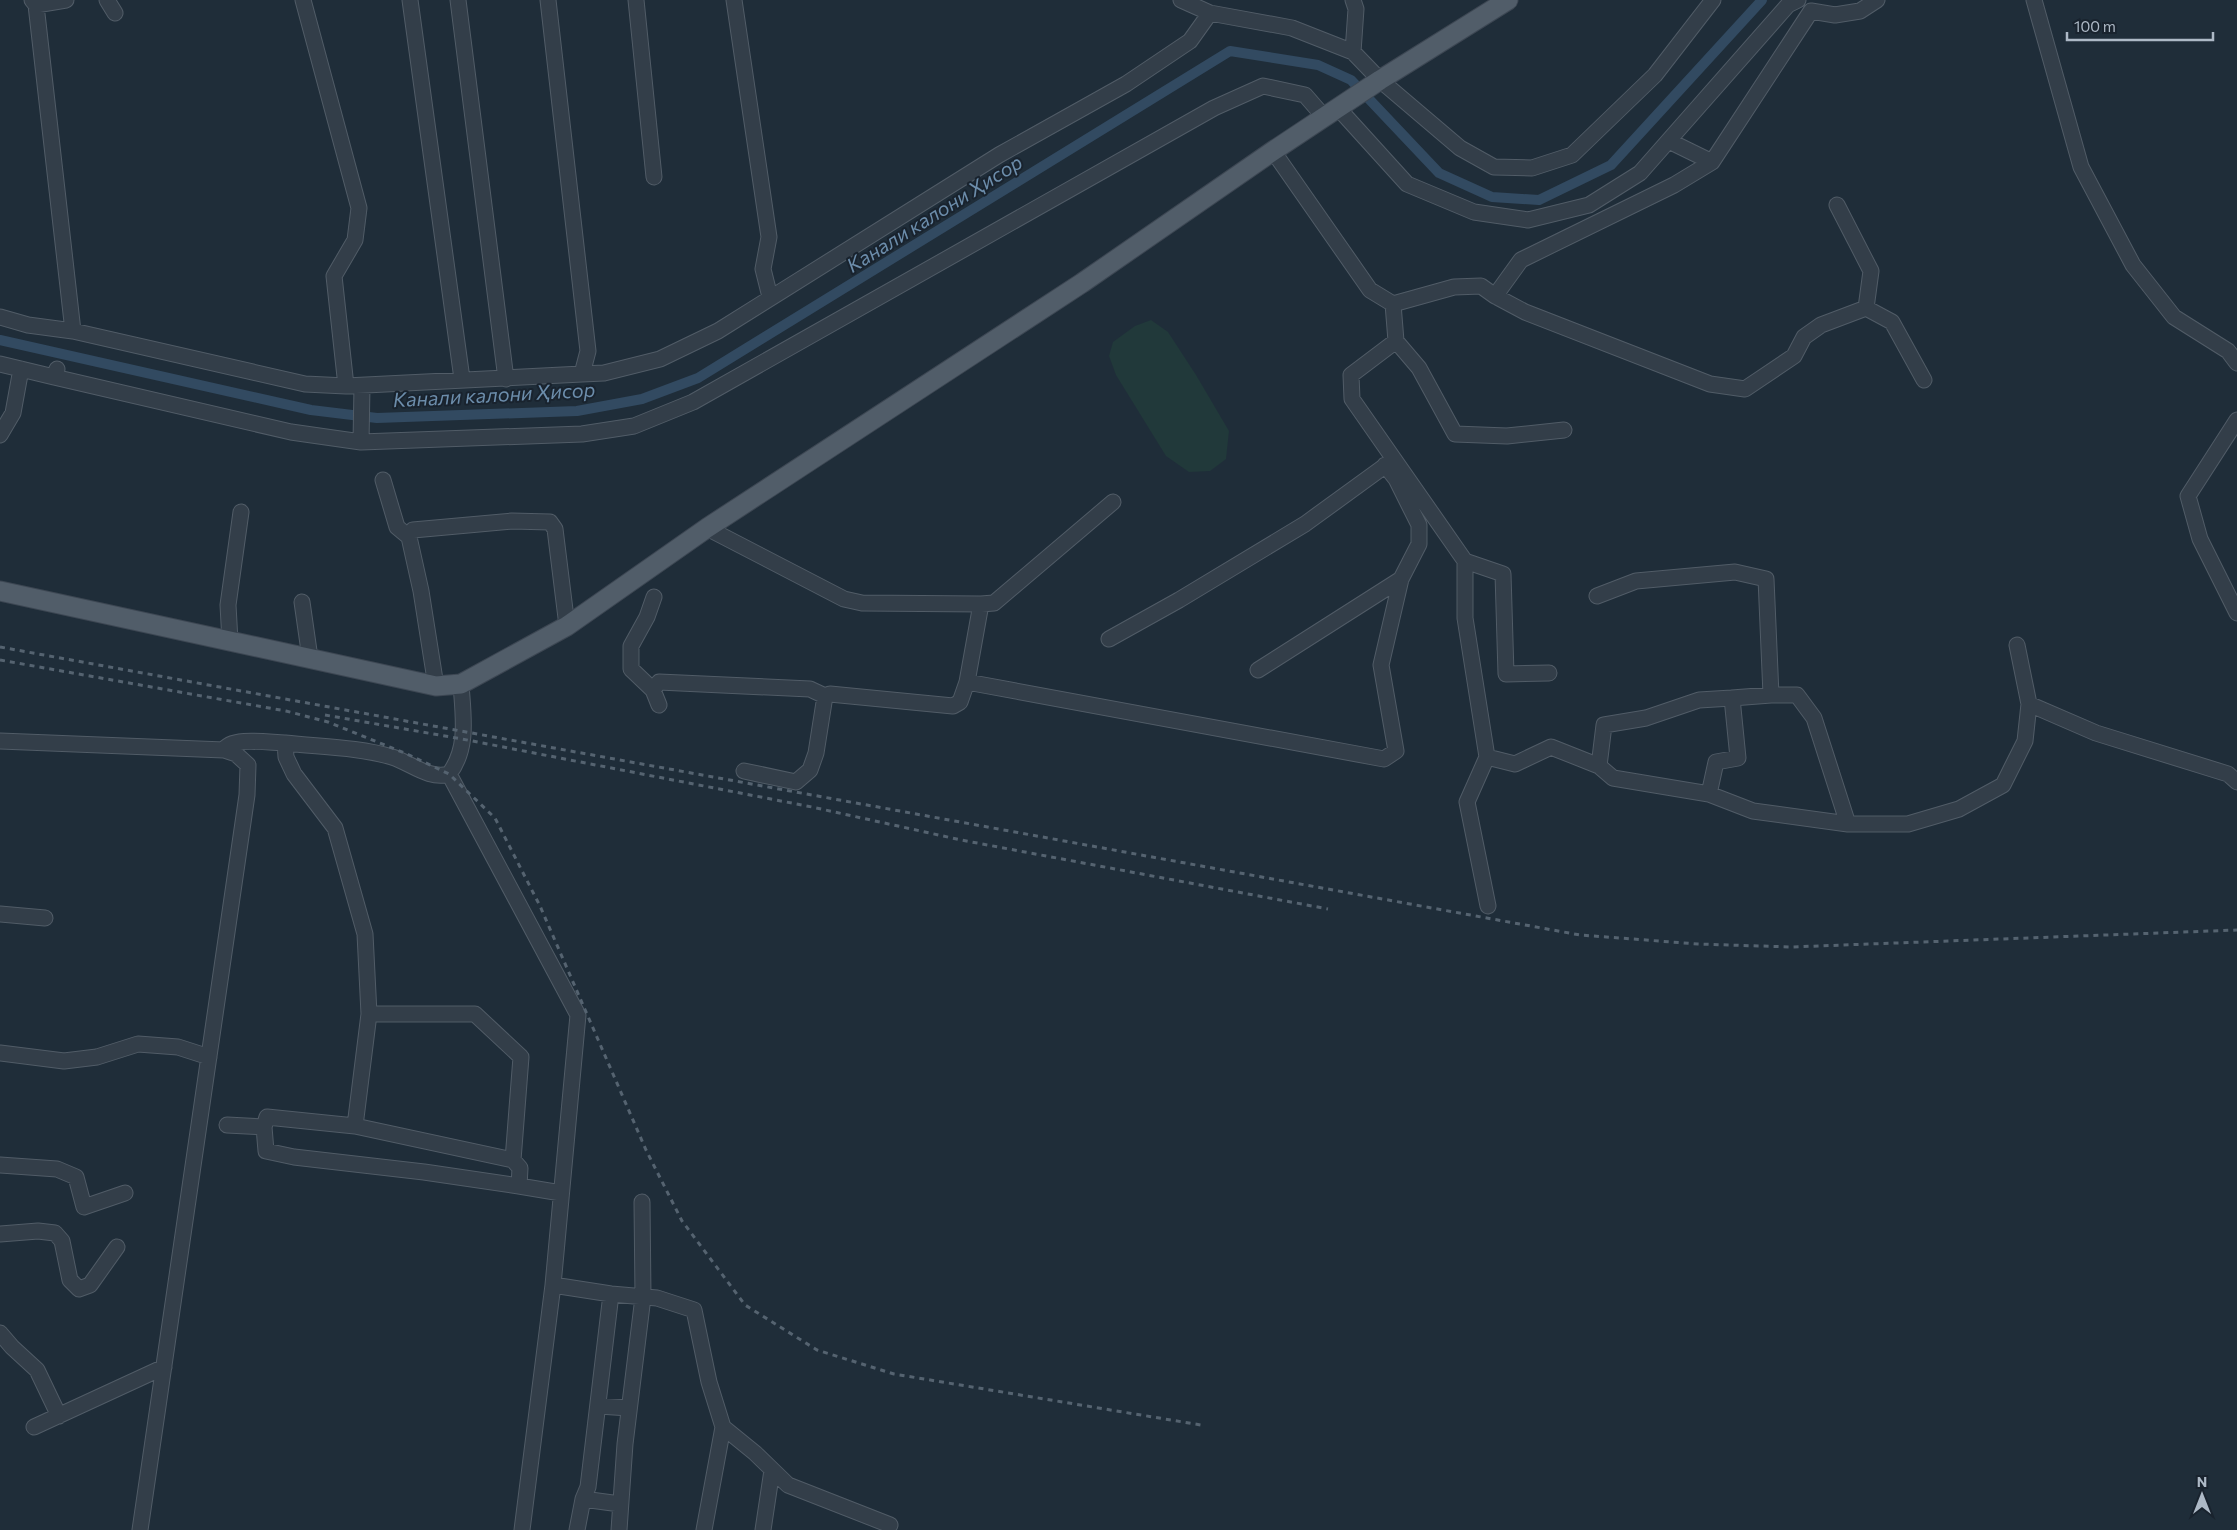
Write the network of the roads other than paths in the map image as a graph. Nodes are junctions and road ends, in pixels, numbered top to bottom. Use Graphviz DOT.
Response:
graph roads {
  1 [pos="66,0"];
  2 [pos="303,0"];
  3 [pos="410,0"];
  4 [pos="458,0"];
  5 [pos="548,0"];
  6 [pos="636,0"];
  7 [pos="734,0"];
  8 [pos="1181,0"];
  9 [pos="1353,0"];
  10 [pos="1508,0"];
  11 [pos="1713,0"];
  12 [pos="1798,0"];
  13 [pos="1877,0"];
  14 [pos="2034,0"];
  15 [pos="34,3"];
  16 [pos="1210,13"];
  17 [pos="1353,52"];
  18 [pos="1380,80"];
  19 [pos="1332,113"];
  20 [pos="1669,141"];
  21 [pos="1273,152"];
  22 [pos="1712,162"];
  23 [pos="654,177"];
  24 [pos="1837,205"];
  25 [pos="1495,296"];
  26 [pos="770,297"];
  27 [pos="1393,304"];
  28 [pos="1866,308"];
  29 [pos="0,317"];
  30 [pos="73,331"];
  31 [pos="1396,341"];
  32 [pos="2237,363"];
  33 [pos="0,364"];
  34 [pos="21,369"];
  35 [pos="582,374"];
  36 [pos="462,379"];
  37 [pos="506,379"];
  38 [pos="1924,380"];
  39 [pos="346,386"];
  40 [pos="362,389"];
  41 [pos="2237,420"];
  42 [pos="1564,430"];
  43 [pos="0,435"];
  44 [pos="361,438"];
  45 [pos="1390,462"];
  46 [pos="383,480"];
  47 [pos="1113,502"];
  48 [pos="240,512"];
  49 [pos="707,528"];
  50 [pos="409,537"];
  51 [pos="1465,561"];
  52 [pos="1401,579"];
  53 [pos="0,592"];
  54 [pos="1597,596"];
  55 [pos="654,597"];
  56 [pos="302,602"];
  57 [pos="981,604"];
  58 [pos="2237,613"];
  59 [pos="567,626"];
  60 [pos="1109,639"];
  61 [pos="230,641"];
  62 [pos="2017,645"];
  63 [pos="310,658"];
  64 [pos="1258,670"];
  65 [pos="1549,673"];
  66 [pos="967,682"];
  67 [pos="461,684"];
  68 [pos="436,686"];
  69 [pos="653,690"];
  70 [pos="1771,695"];
  71 [pos="825,696"];
  72 [pos="1732,698"];
  73 [pos="2029,704"];
  74 [pos="659,705"];
  75 [pos="0,740"];
  76 [pos="286,744"];
  77 [pos="224,750"];
  78 [pos="1488,757"];
  79 [pos="1599,766"];
  80 [pos="744,771"];
  81 [pos="449,774"];
  82 [pos="2237,782"];
  83 [pos="1709,794"];
  84 [pos="1848,824"];
  85 [pos="1488,906"];
  86 [pos="0,914"];
  87 [pos="46,918"];
  88 [pos="369,1014"];
  89 [pos="0,1053"];
  90 [pos="209,1057"];
  91 [pos="227,1125"];
  92 [pos="355,1126"];
  93 [pos="264,1127"];
  94 [pos="513,1160"];
  95 [pos="0,1165"];
  96 [pos="519,1186"];
  97 [pos="125,1193"];
  98 [pos="561,1193"];
  99 [pos="642,1202"];
  100 [pos="0,1234"];
  101 [pos="117,1247"];
  102 [pos="553,1285"];
  103 [pos="611,1294"];
  104 [pos="643,1297"];
  105 [pos="0,1333"];
  106 [pos="164,1367"];
  107 [pos="599,1406"];
  108 [pos="629,1408"];
  109 [pos="59,1416"];
  110 [pos="34,1427"];
  111 [pos="724,1427"];
  112 [pos="772,1470"];
  113 [pos="583,1499"];
  114 [pos="620,1504"];
  115 [pos="890,1525"];
  116 [pos="140,1530"];
  117 [pos="522,1530"];
  118 [pos="577,1530"];
  119 [pos="619,1530"];
  120 [pos="704,1530"];
  121 [pos="763,1530"];
  1 -- 15 [label="street"];
  2 -- 39 [label="street"];
  3 -- 36 [label="street"];
  4 -- 37 [label="street"];
  5 -- 35 [label="street"];
  6 -- 23 [label="street"];
  7 -- 26 [label="street"];
  8 -- 16 [label="street"];
  9 -- 17 [label="street"];
  10 -- 18 [label="main road"];
  11 -- 18 [label="street"];
  12 -- 20 [label="street"];
  13 -- 22 [label="street"];
  14 -- 32 [label="street"];
  15 -- 30 [label="street"];
  16 -- 17 [label="street"];
  16 -- 26 [label="street"];
  17 -- 18 [label="street"];
  18 -- 19 [label="main road"];
  19 -- 20 [label="street"];
  19 -- 21 [label="main road"];
  19 -- 44 [label="street"];
  20 -- 22 [label="street"];
  21 -- 27 [label="street"];
  21 -- 49 [label="main road"];
  22 -- 25 [label="street"];
  24 -- 28 [label="street"];
  25 -- 27 [label="street"];
  25 -- 28 [label="street"];
  26 -- 35 [label="street"];
  27 -- 31 [label="street"];
  28 -- 38 [label="street"];
  29 -- 30 [label="street"];
  30 -- 39 [label="street"];
  31 -- 42 [label="street"];
  31 -- 45 [label="street"];
  33 -- 34 [label="street"];
  34 -- 43 [label="street"];
  34 -- 44 [label="street"];
  35 -- 37 [label="street"];
  36 -- 37 [label="street"];
  36 -- 40 [label="street"];
  39 -- 40 [label="street"];
  40 -- 44 [label="street"];
  41 -- 58 [label="street"];
  45 -- 51 [label="street"];
  45 -- 52 [label="street"];
  45 -- 60 [label="street"];
  46 -- 50 [label="street"];
  47 -- 57 [label="street"];
  48 -- 61 [label="street"];
  49 -- 57 [label="street"];
  49 -- 59 [label="main road"];
  50 -- 59 [label="street"];
  50 -- 68 [label="street"];
  51 -- 65 [label="street"];
  51 -- 78 [label="street"];
  52 -- 64 [label="street"];
  52 -- 66 [label="street"];
  53 -- 61 [label="main road"];
  54 -- 70 [label="street"];
  55 -- 69 [label="street"];
  56 -- 63 [label="street"];
  57 -- 66 [label="street"];
  59 -- 67 [label="main road"];
  61 -- 63 [label="main road"];
  62 -- 73 [label="street"];
  63 -- 68 [label="main road"];
  66 -- 71 [label="street"];
  67 -- 68 [label="main road"];
  67 -- 81 [label="street"];
  69 -- 71 [label="street"];
  69 -- 74 [label="street"];
  70 -- 72 [label="street"];
  70 -- 84 [label="street"];
  71 -- 80 [label="street"];
  72 -- 79 [label="street"];
  72 -- 83 [label="street"];
  73 -- 82 [label="street"];
  73 -- 84 [label="street"];
  75 -- 77 [label="street"];
  76 -- 77 [label="street"];
  76 -- 81 [label="street"];
  76 -- 88 [label="street"];
  77 -- 90 [label="street"];
  78 -- 79 [label="street"];
  78 -- 85 [label="street"];
  79 -- 83 [label="street"];
  81 -- 98 [label="street"];
  83 -- 84 [label="street"];
  86 -- 87 [label="street"];
  88 -- 92 [label="street"];
  88 -- 94 [label="street"];
  89 -- 90 [label="street"];
  90 -- 106 [label="street"];
  91 -- 93 [label="street"];
  92 -- 93 [label="street"];
  92 -- 94 [label="street"];
  93 -- 96 [label="street"];
  94 -- 96 [label="street"];
  95 -- 97 [label="street"];
  96 -- 98 [label="street"];
  98 -- 102 [label="street"];
  99 -- 104 [label="street"];
  100 -- 101 [label="street"];
  102 -- 103 [label="street"];
  102 -- 117 [label="street"];
  103 -- 104 [label="street"];
  103 -- 107 [label="street"];
  104 -- 108 [label="street"];
  104 -- 111 [label="street"];
  105 -- 109 [label="street"];
  106 -- 109 [label="street"];
  106 -- 116 [label="street"];
  107 -- 108 [label="street"];
  107 -- 113 [label="street"];
  108 -- 114 [label="street"];
  109 -- 110 [label="street"];
  111 -- 112 [label="street"];
  111 -- 120 [label="street"];
  112 -- 115 [label="street"];
  112 -- 121 [label="street"];
  113 -- 114 [label="street"];
  113 -- 118 [label="street"];
  114 -- 119 [label="street"];
}
